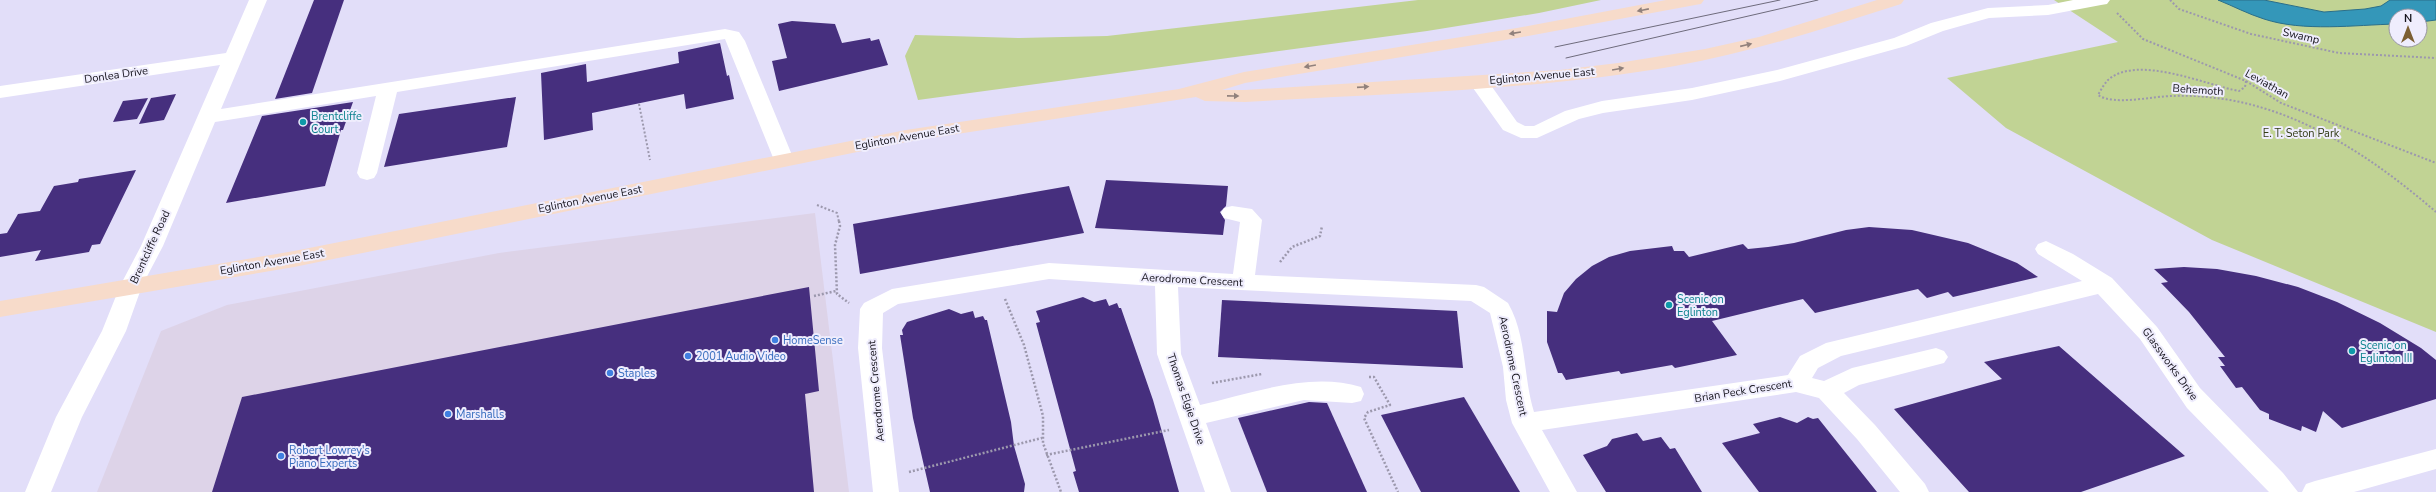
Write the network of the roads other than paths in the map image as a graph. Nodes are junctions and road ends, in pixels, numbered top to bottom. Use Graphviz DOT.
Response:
graph roads {
  1 [pos="258,0"];
  2 [pos="1695,0"];
  3 [pos="1895,0"];
  4 [pos="2101,0"];
  5 [pos="232,58"];
  6 [pos="1478,82"];
  7 [pos="388,88"];
  8 [pos="0,92"];
  9 [pos="1180,95"];
  10 [pos="207,117"];
  11 [pos="784,160"];
  12 [pos="367,172"];
  13 [pos="1232,213"];
  14 [pos="2046,249"];
  15 [pos="1166,279"];
  16 [pos="1243,282"];
  17 [pos="2104,284"];
  18 [pos="131,286"];
  19 [pos="0,309"];
  20 [pos="1936,356"];
  21 [pos="1796,383"];
  22 [pos="1827,391"];
  23 [pos="1352,394"];
  24 [pos="1193,421"];
  25 [pos="1525,423"];
  26 [pos="2436,459"];
  27 [pos="886,485"];
  28 [pos="38,492"];
  29 [pos="1218,492"];
  30 [pos="1564,492"];
  31 [pos="1916,492"];
  32 [pos="2285,492"];
  33 [pos="2315,492"];
  1 -- 5 [label="street, Brentcliffe Road"];
  2 -- 9 [label="main road, Eglinton Avenue East, one-way"];
  6 -- 3 [label="main road, Eglinton Avenue East, one-way"];
  4 -- 6 [label="street"];
  5 -- 8 [label="street, Donlea Drive"];
  5 -- 10 [label="street, Brentcliffe Road"];
  9 -- 6 [label="main road, Eglinton Avenue East, one-way"];
  7 -- 10 [label="street"];
  7 -- 11 [label="street"];
  7 -- 12 [label="street"];
  9 -- 11 [label="main road, Eglinton Avenue East"];
  10 -- 18 [label="street, Brentcliffe Road"];
  11 -- 18 [label="main road, Eglinton Avenue East"];
  13 -- 16 [label="street"];
  14 -- 17 [label="street, Glassworks Drive"];
  15 -- 16 [label="street, Aerodrome Crescent"];
  15 -- 24 [label="street, Thomas Elgie Drive"];
  15 -- 27 [label="street, Aerodrome Crescent"];
  16 -- 25 [label="street, Aerodrome Crescent"];
  17 -- 21 [label="street"];
  17 -- 32 [label="street, Glassworks Drive"];
  18 -- 19 [label="main road, Eglinton Avenue East"];
  18 -- 28 [label="street, Brentcliffe Road"];
  20 -- 22 [label="street"];
  21 -- 22 [label="street, Brian Peck Crescent"];
  21 -- 25 [label="street, Brian Peck Crescent"];
  22 -- 31 [label="street"];
  23 -- 24 [label="street"];
  24 -- 29 [label="street, Thomas Elgie Drive"];
  25 -- 30 [label="street, Aerodrome Crescent"];
  26 -- 33 [label="street"];
}
